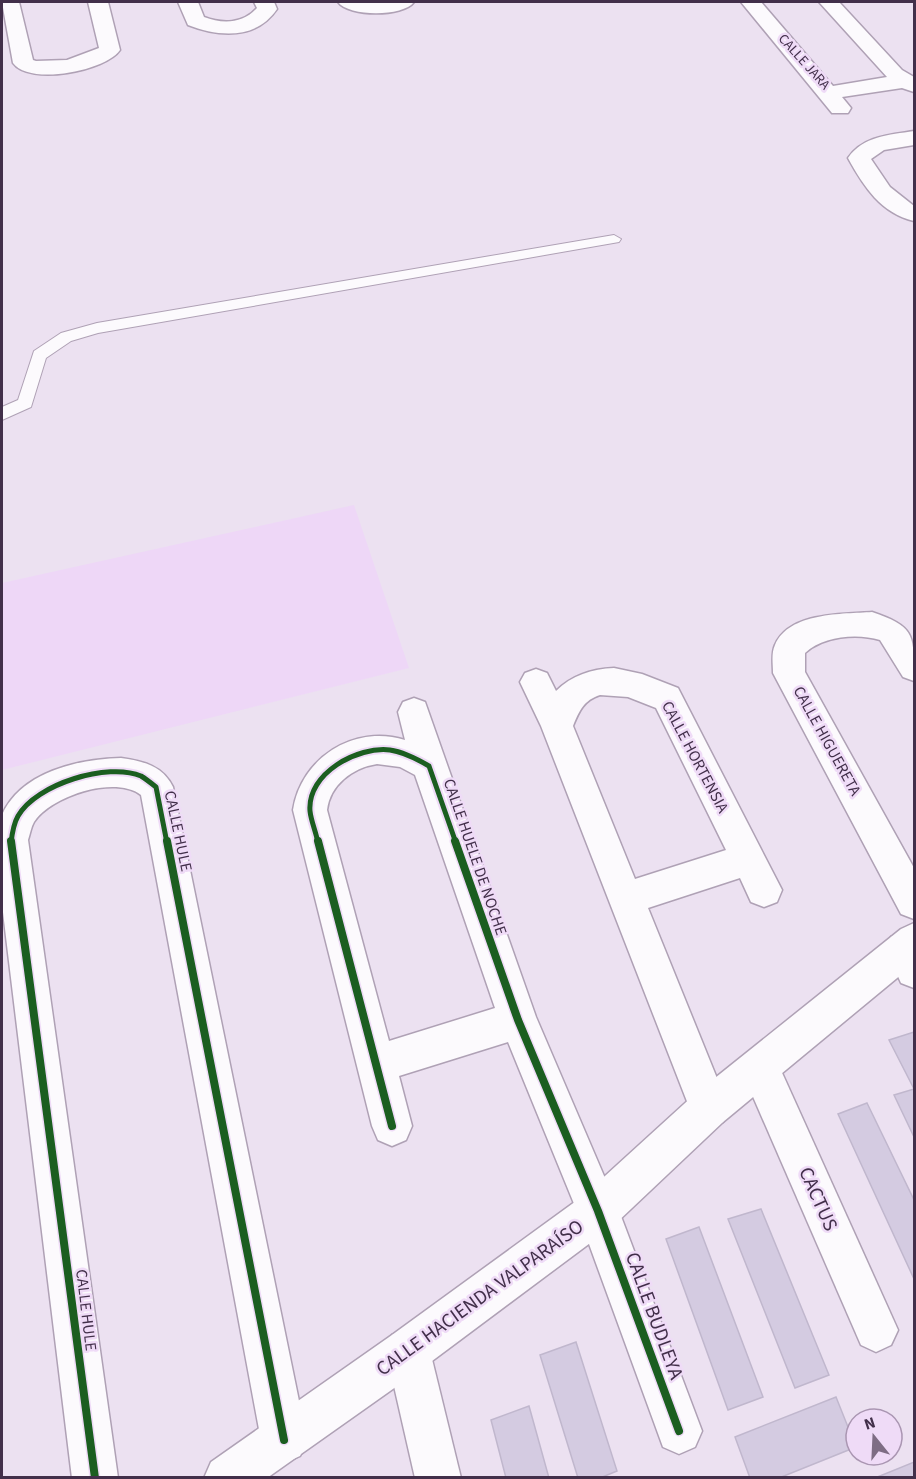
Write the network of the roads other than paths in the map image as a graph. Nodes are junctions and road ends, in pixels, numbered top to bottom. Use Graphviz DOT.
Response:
graph roads {
  1 [pos="9,2"];
  2 [pos="98,2"];
  3 [pos="188,2"];
  4 [pos="404,2"];
  5 [pos="752,2"];
  6 [pos="829,2"];
  7 [pos="347,8"];
  8 [pos="268,12"];
  9 [pos="910,83"];
  10 [pos="915,138"];
  11 [pos="915,214"];
  12 [pos="614,240"];
  13 [pos="2,414"];
  14 [pos="915,668"];
  15 [pos="536,682"];
  16 [pos="414,712"];
  17 [pos="557,726"];
  18 [pos="429,766"];
  19 [pos="748,859"];
  20 [pos="764,890"];
  21 [pos="627,898"];
  22 [pos="915,902"];
  23 [pos="911,954"];
  24 [pos="518,1020"];
  25 [pos="376,1064"];
  26 [pos="760,1069"];
  27 [pos="709,1108"];
  28 [pos="392,1126"];
  29 [pos="598,1211"];
  30 [pos="876,1330"];
  31 [pos="408,1351"];
  32 [pos="679,1431"];
  33 [pos="284,1440"];
  34 [pos="95,1478"];
  35 [pos="227,1478"];
  36 [pos="438,1478"];
  1 -- 2 [label="street"];
  3 -- 8 [label="street"];
  4 -- 7 [label="street"];
  5 -- 9 [label="street, CALLE JARA"];
  6 -- 9 [label="street, CALLE JARA"];
  10 -- 11 [label="street"];
  12 -- 13 [label="lane"];
  14 -- 22 [label="street, CALLE HIGUERETA"];
  15 -- 17 [label="street"];
  16 -- 18 [label="street"];
  17 -- 19 [label="street, CALLE HORTENSIA"];
  17 -- 21 [label="street"];
  18 -- 24 [label="street, CALLE HUELE DE NOCHE"];
  18 -- 25 [label="street, CALLE HUELE DE NOCHE"];
  19 -- 20 [label="street, CALLE HORTENSIA"];
  19 -- 21 [label="street"];
  21 -- 27 [label="street"];
  23 -- 26 [label="street, CALLE HACIENDA VALPARAÍSO"];
  24 -- 25 [label="street"];
  24 -- 29 [label="street, CALLE HUELE DE NOCHE"];
  25 -- 28 [label="street, CALLE HUELE DE NOCHE"];
  26 -- 27 [label="street, CALLE HACIENDA VALPARAÍSO"];
  26 -- 30 [label="street, CACTUS"];
  27 -- 29 [label="street, CALLE HACIENDA VALPARAÍSO"];
  29 -- 31 [label="street, CALLE HACIENDA VALPARAÍSO"];
  29 -- 32 [label="street, CALLE BUDLEYA"];
  31 -- 33 [label="street, CALLE HACIENDA VALPARAÍSO"];
  31 -- 36 [label="street"];
  33 -- 34 [label="street, CALLE HULE"];
  33 -- 35 [label="street, CALLE HACIENDA VALPARAÍSO"];
}
